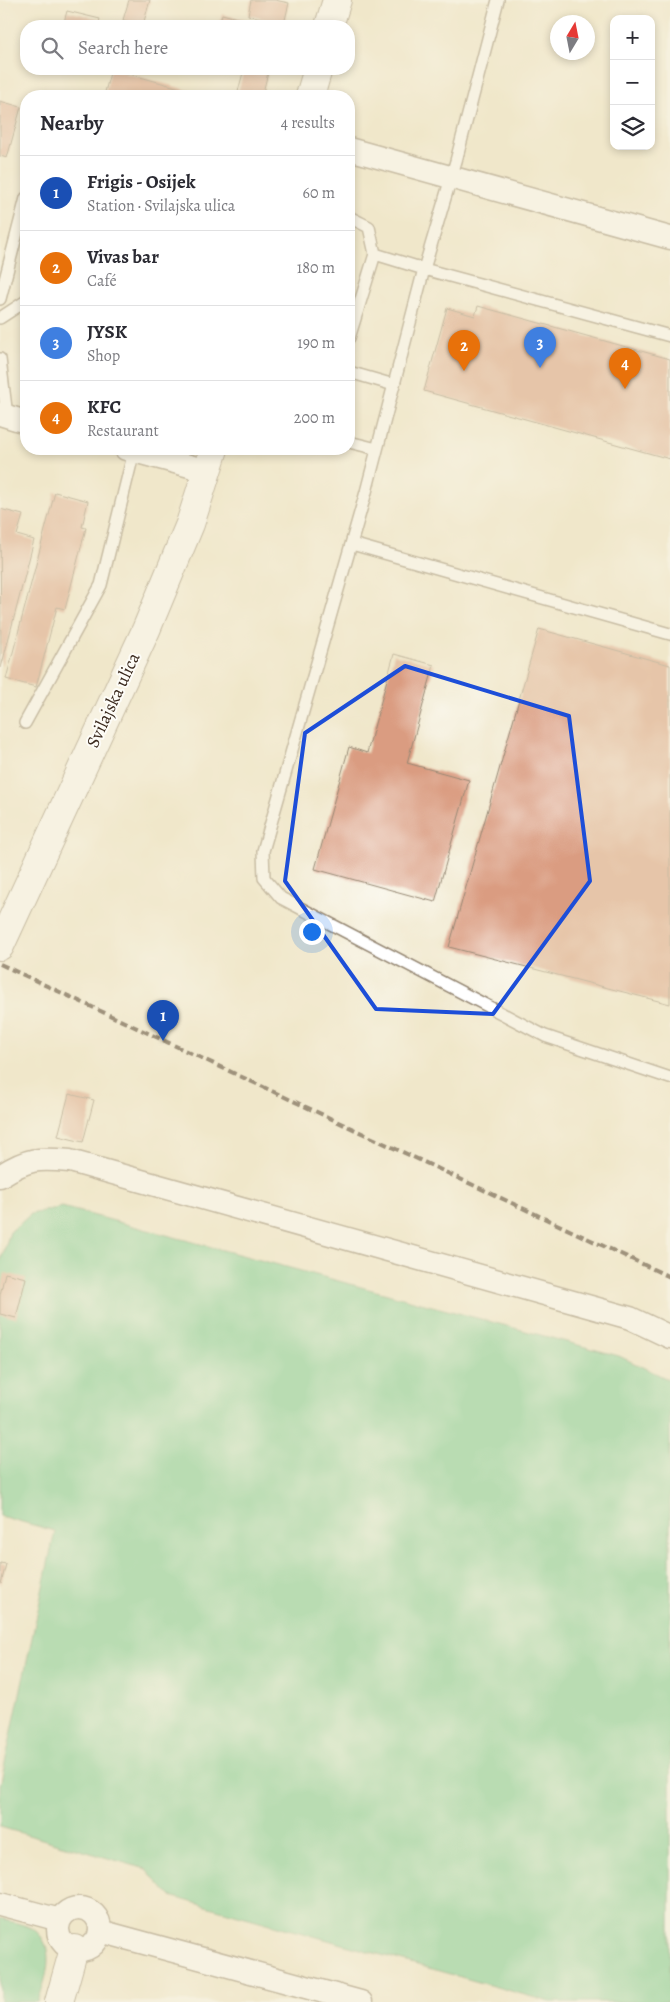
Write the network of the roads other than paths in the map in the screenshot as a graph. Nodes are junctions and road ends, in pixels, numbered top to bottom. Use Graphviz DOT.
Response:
graph roads {
  1 [pos="337,0"];
  2 [pos="498,0"];
  3 [pos="332,20"];
  4 [pos="316,75"];
  5 [pos="312,90"];
  6 [pos="355,151"];
  7 [pos="450,177"];
  8 [pos="355,220"];
  9 [pos="20,221"];
  10 [pos="670,238"];
  11 [pos="375,254"];
  12 [pos="424,270"];
  13 [pos="0,299"];
  14 [pos="20,305"];
  15 [pos="0,318"];
  16 [pos="355,319"];
  17 [pos="670,336"];
  18 [pos="0,359"];
  19 [pos="355,374"];
  20 [pos="394,386"];
  21 [pos="11,417"];
  22 [pos="355,444"];
  23 [pos="377,449"];
  24 [pos="129,455"];
  25 [pos="170,455"];
  26 [pos="211,460"];
  27 [pos="352,544"];
  28 [pos="670,634"];
  29 [pos="25,723"];
  30 [pos="0,946"];
  31 [pos="670,1078"];
  32 [pos="0,1176"];
  33 [pos="670,1337"];
  34 [pos="0,1904"];
  35 [pos="60,1920"];
  36 [pos="100,1931"];
  37 [pos="74,1949"];
  38 [pos="59,2002"];
  39 [pos="361,2002"];
  1 -- 3 [label="main road"];
  2 -- 7 [label="lane"];
  4 -- 5 [label="main road"];
  6 -- 7 [label="street"];
  7 -- 10 [label="street"];
  7 -- 12 [label="lane"];
  8 -- 11 [label="lane"];
  9 -- 13 [label="lane"];
  11 -- 12 [label="lane"];
  11 -- 16 [label="lane"];
  12 -- 17 [label="lane"];
  12 -- 20 [label="lane"];
  14 -- 15 [label="lane"];
  18 -- 21 [label="lane"];
  19 -- 20 [label="lane"];
  20 -- 23 [label="lane"];
  22 -- 23 [label="lane"];
  23 -- 27 [label="lane"];
  24 -- 29 [label="lane"];
  25 -- 26 [label="street"];
  26 -- 30 [label="main road, Svilajska ulica"];
  27 -- 28 [label="lane"];
  27 -- 31 [label="lane"];
  32 -- 33 [label="street"];
  34 -- 35 [label="street"];
  35 -- 36 [label="street"];
  35 -- 37 [label="street"];
  36 -- 37 [label="street"];
  36 -- 39 [label="street"];
  37 -- 38 [label="main road"];
}
